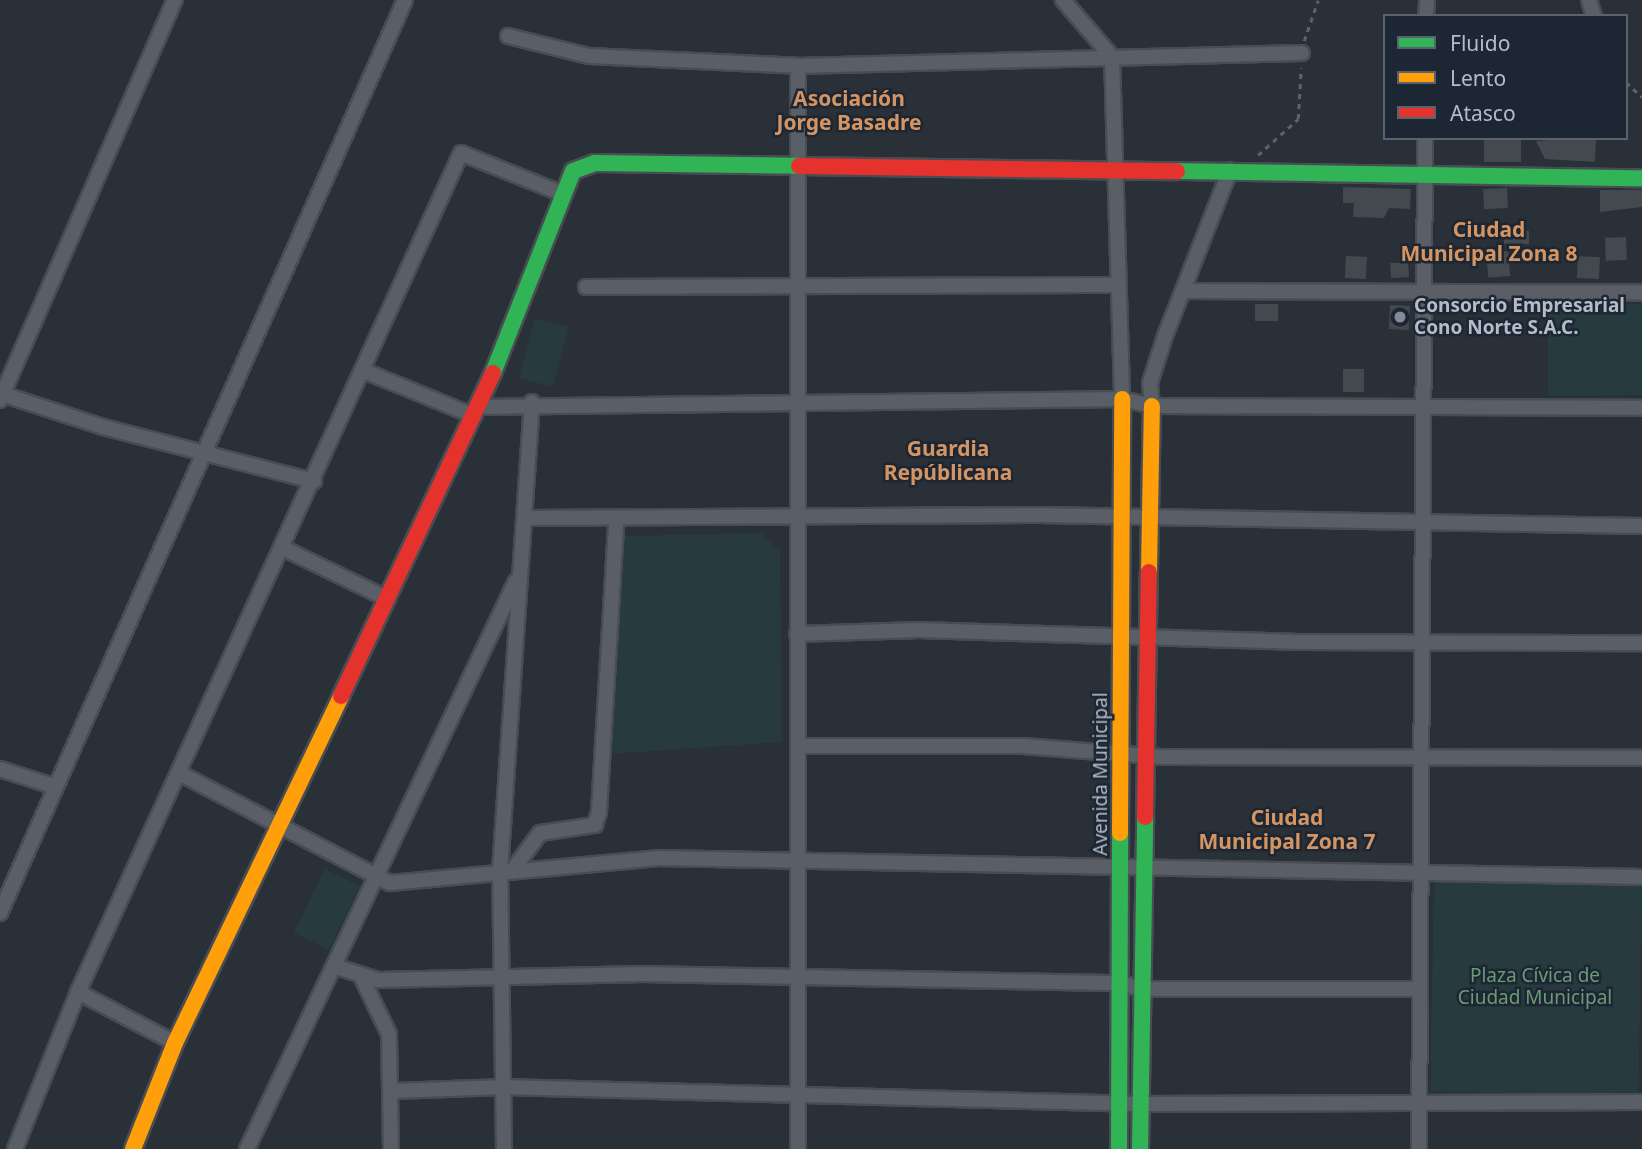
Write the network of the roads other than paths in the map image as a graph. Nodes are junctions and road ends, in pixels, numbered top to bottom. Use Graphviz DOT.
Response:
graph roads {
  1 [pos="175,0"];
  2 [pos="405,0"];
  3 [pos="1063,0"];
  4 [pos="508,36"];
  5 [pos="1302,53"];
  6 [pos="1112,57"];
  7 [pos="798,66"];
  8 [pos="1426,140"];
  9 [pos="1113,167"];
  10 [pos="800,170"];
  11 [pos="1230,170"];
  12 [pos="1426,177"];
  13 [pos="1642,178"];
  14 [pos="563,194"];
  15 [pos="1117,285"];
  16 [pos="586,287"];
  17 [pos="797,287"];
  18 [pos="1183,291"];
  19 [pos="1642,293"];
  20 [pos="1425,295"];
  21 [pos="363,371"];
  22 [pos="1,397"];
  23 [pos="1122,399"];
  24 [pos="532,402"];
  25 [pos="798,403"];
  26 [pos="1152,406"];
  27 [pos="1421,408"];
  28 [pos="1642,408"];
  29 [pos="476,412"];
  30 [pos="201,452"];
  31 [pos="314,481"];
  32 [pos="526,518"];
  33 [pos="798,520"];
  34 [pos="1122,520"];
  35 [pos="1150,521"];
  36 [pos="616,522"];
  37 [pos="1423,522"];
  38 [pos="1642,526"];
  39 [pos="285,549"];
  40 [pos="521,570"];
  41 [pos="388,598"];
  42 [pos="797,634"];
  43 [pos="1121,637"];
  44 [pos="1148,637"];
  45 [pos="1423,638"];
  46 [pos="1642,643"];
  47 [pos="799,746"];
  48 [pos="1122,751"];
  49 [pos="1148,756"];
  50 [pos="1421,756"];
  51 [pos="1642,758"];
  52 [pos="0,769"];
  53 [pos="183,775"];
  54 [pos="53,786"];
  55 [pos="279,830"];
  56 [pos="799,859"];
  57 [pos="1122,867"];
  58 [pos="1147,869"];
  59 [pos="506,871"];
  60 [pos="1418,873"];
  61 [pos="1642,877"];
  62 [pos="378,880"];
  63 [pos="0,914"];
  64 [pos="337,967"];
  65 [pos="506,974"];
  66 [pos="800,976"];
  67 [pos="362,978"];
  68 [pos="1121,983"];
  69 [pos="1141,989"];
  70 [pos="1418,989"];
  71 [pos="78,992"];
  72 [pos="175,1043"];
  73 [pos="504,1087"];
  74 [pos="393,1091"];
  75 [pos="799,1094"];
  76 [pos="1119,1101"];
  77 [pos="1642,1102"];
  78 [pos="1140,1104"];
  79 [pos="1420,1105"];
  80 [pos="15,1149"];
  81 [pos="133,1149"];
  82 [pos="247,1149"];
  83 [pos="391,1149"];
  84 [pos="504,1149"];
  85 [pos="798,1149"];
  86 [pos="1119,1149"];
  87 [pos="1140,1149"];
  88 [pos="1419,1149"];
  1 -- 22 [label="street"];
  2 -- 30 [label="street"];
  3 -- 6 [label="street"];
  4 -- 7 [label="street"];
  5 -- 6 [label="street"];
  6 -- 7 [label="street"];
  6 -- 9 [label="street"];
  7 -- 10 [label="street"];
  8 -- 12 [label="street"];
  9 -- 10 [label="street"];
  9 -- 11 [label="street"];
  9 -- 15 [label="street"];
  10 -- 14 [label="street"];
  10 -- 17 [label="street"];
  11 -- 12 [label="street"];
  11 -- 18 [label="street"];
  12 -- 13 [label="street"];
  12 -- 20 [label="street"];
  14 -- 21 [label="street"];
  14 -- 29 [label="street"];
  15 -- 17 [label="street"];
  15 -- 23 [label="street"];
  16 -- 17 [label="street"];
  17 -- 25 [label="street"];
  18 -- 20 [label="street"];
  18 -- 26 [label="street"];
  19 -- 20 [label="street"];
  20 -- 27 [label="street"];
  21 -- 29 [label="street"];
  21 -- 31 [label="street"];
  22 -- 30 [label="street"];
  23 -- 25 [label="street"];
  23 -- 26 [label="street"];
  23 -- 34 [label="street, Avenida Municipal"];
  24 -- 25 [label="street"];
  24 -- 29 [label="street"];
  24 -- 32 [label="street"];
  25 -- 33 [label="street"];
  26 -- 27 [label="street"];
  26 -- 35 [label="street"];
  27 -- 28 [label="street"];
  27 -- 37 [label="street"];
  29 -- 41 [label="street"];
  30 -- 31 [label="street"];
  30 -- 54 [label="street"];
  31 -- 39 [label="street"];
  32 -- 36 [label="street"];
  32 -- 40 [label="street"];
  33 -- 34 [label="street"];
  33 -- 36 [label="street"];
  33 -- 42 [label="street"];
  34 -- 35 [label="street"];
  34 -- 43 [label="street, Avenida Municipal"];
  35 -- 37 [label="street"];
  35 -- 44 [label="street"];
  36 -- 59 [label="street"];
  37 -- 38 [label="street"];
  37 -- 45 [label="street"];
  39 -- 41 [label="street"];
  39 -- 53 [label="street"];
  40 -- 59 [label="street"];
  40 -- 62 [label="street"];
  41 -- 55 [label="street"];
  42 -- 43 [label="street"];
  42 -- 47 [label="street"];
  43 -- 44 [label="street"];
  43 -- 48 [label="street, Avenida Municipal"];
  44 -- 45 [label="street"];
  44 -- 49 [label="street"];
  45 -- 46 [label="street"];
  45 -- 50 [label="street"];
  47 -- 48 [label="street"];
  47 -- 56 [label="street"];
  48 -- 49 [label="street"];
  48 -- 57 [label="street, Avenida Municipal"];
  49 -- 50 [label="street"];
  49 -- 58 [label="street"];
  50 -- 51 [label="street"];
  50 -- 60 [label="street"];
  52 -- 54 [label="street"];
  53 -- 55 [label="street"];
  53 -- 71 [label="street"];
  54 -- 63 [label="street"];
  55 -- 62 [label="street"];
  55 -- 72 [label="street"];
  56 -- 57 [label="street"];
  56 -- 59 [label="street"];
  56 -- 66 [label="street"];
  57 -- 58 [label="street"];
  57 -- 68 [label="street, Avenida Municipal"];
  58 -- 60 [label="street"];
  58 -- 69 [label="street"];
  59 -- 62 [label="street"];
  59 -- 65 [label="street"];
  60 -- 61 [label="street"];
  60 -- 70 [label="street"];
  62 -- 64 [label="street"];
  64 -- 67 [label="street"];
  64 -- 82 [label="street"];
  65 -- 66 [label="street"];
  65 -- 67 [label="street"];
  65 -- 73 [label="street"];
  66 -- 68 [label="street"];
  66 -- 75 [label="street"];
  67 -- 74 [label="street"];
  68 -- 69 [label="street"];
  68 -- 76 [label="street, Avenida Municipal"];
  69 -- 70 [label="street"];
  69 -- 78 [label="street"];
  70 -- 79 [label="street"];
  71 -- 72 [label="street"];
  71 -- 80 [label="street"];
  72 -- 81 [label="street"];
  73 -- 74 [label="street"];
  73 -- 75 [label="street"];
  73 -- 84 [label="street"];
  74 -- 83 [label="street"];
  75 -- 76 [label="street"];
  75 -- 85 [label="street"];
  76 -- 78 [label="street"];
  76 -- 86 [label="street, Avenida Municipal"];
  77 -- 79 [label="street"];
  78 -- 79 [label="street"];
  78 -- 87 [label="street"];
  79 -- 88 [label="street"];
}
